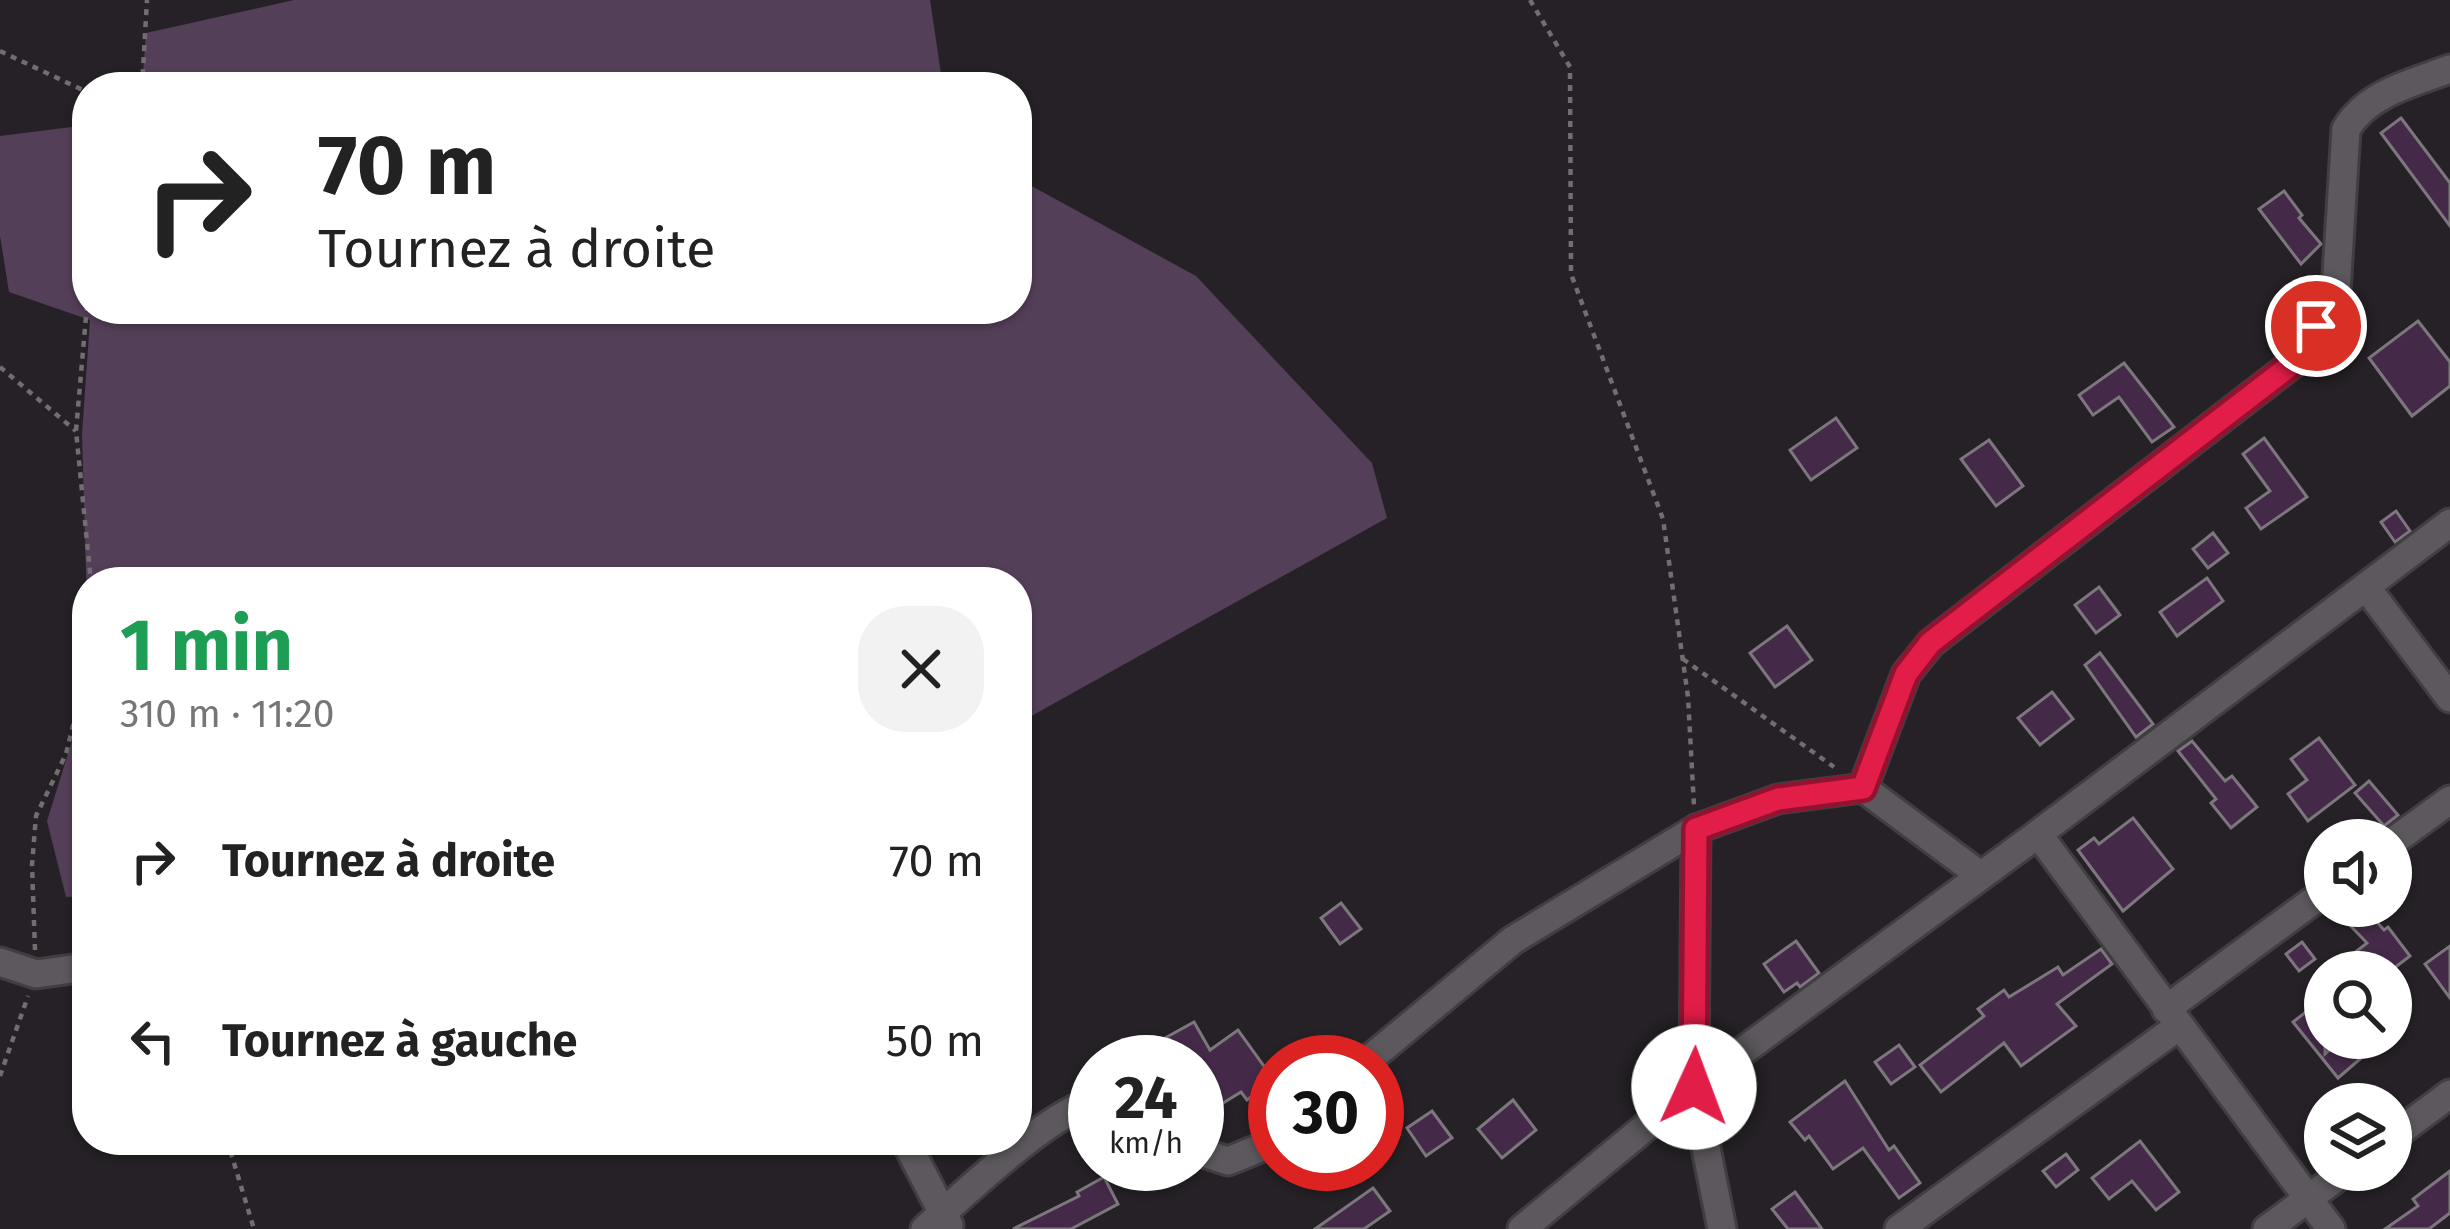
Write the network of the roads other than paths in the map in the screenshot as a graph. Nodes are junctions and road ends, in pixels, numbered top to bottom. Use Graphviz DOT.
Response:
graph roads {
  1 [pos="2450,69"];
  2 [pos="2450,523"];
  3 [pos="2366,587"];
  4 [pos="2450,698"];
  5 [pos="1863,788"];
  6 [pos="2450,800"];
  7 [pos="2412,828"];
  8 [pos="1696,829"];
  9 [pos="2038,834"];
  10 [pos="1980,875"];
  11 [pos="2304,909"];
  12 [pos="0,962"];
  13 [pos="72,969"];
  14 [pos="2173,1017"];
  15 [pos="1399,1035"];
  16 [pos="1694,1087"];
  17 [pos="2450,1094"];
  18 [pos="1068,1114"];
  19 [pos="2412,1122"];
  20 [pos="1032,1139"];
  21 [pos="911,1155"];
  22 [pos="1012,1155"];
  23 [pos="2319,1191"];
  24 [pos="2307,1200"];
  25 [pos="939,1224"];
  26 [pos="1522,1229"];
  27 [pos="1722,1229"];
  28 [pos="1899,1229"];
  29 [pos="2267,1229"];
  30 [pos="2331,1229"];
  1 -- 5 [label="street"];
  2 -- 3 [label="street"];
  3 -- 4 [label="street"];
  3 -- 9 [label="street"];
  5 -- 8 [label="street"];
  5 -- 10 [label="street"];
  6 -- 7 [label="street"];
  8 -- 15 [label="street"];
  8 -- 16 [label="street"];
  9 -- 10 [label="street"];
  9 -- 14 [label="street"];
  10 -- 16 [label="street"];
  11 -- 14 [label="street"];
  12 -- 13 [label="street"];
  14 -- 24 [label="street"];
  14 -- 28 [label="street"];
  16 -- 26 [label="street"];
  16 -- 27 [label="street"];
  17 -- 19 [label="street"];
  18 -- 20 [label="street"];
  21 -- 25 [label="street"];
  22 -- 25 [label="street"];
  23 -- 24 [label="street"];
  24 -- 29 [label="street"];
  24 -- 30 [label="street"];
}
